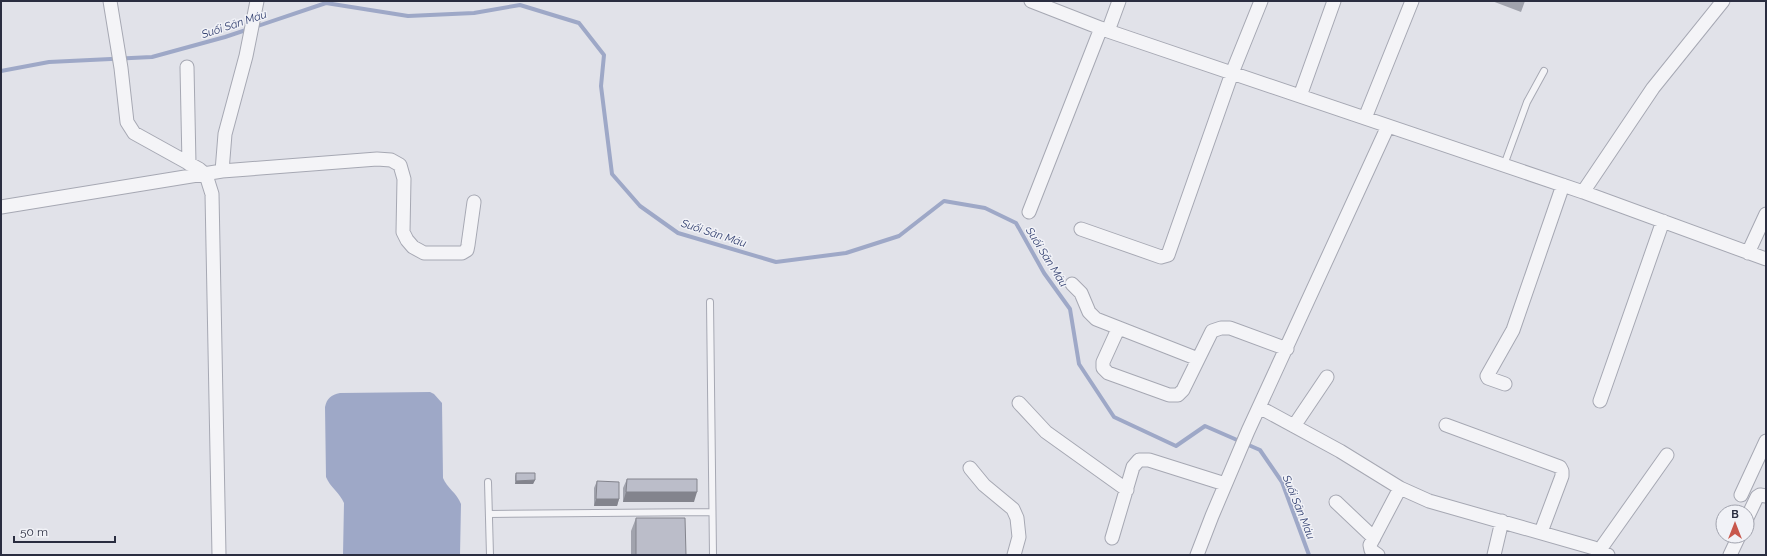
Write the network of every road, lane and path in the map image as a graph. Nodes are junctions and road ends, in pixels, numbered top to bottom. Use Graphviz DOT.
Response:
graph roads {
  1 [pos="110,1"];
  2 [pos="256,1"];
  3 [pos="1031,1"];
  4 [pos="1118,1"];
  5 [pos="1261,1"];
  6 [pos="1334,1"];
  7 [pos="1412,1"];
  8 [pos="1723,1"];
  9 [pos="1104,30"];
  10 [pos="187,68"];
  11 [pos="1544,71"];
  12 [pos="1232,73"];
  13 [pos="1300,96"];
  14 [pos="1365,118"];
  15 [pos="1388,126"];
  16 [pos="189,164"];
  17 [pos="1504,165"];
  18 [pos="222,171"];
  19 [pos="206,175"];
  20 [pos="1563,185"];
  21 [pos="1583,192"];
  22 [pos="474,202"];
  23 [pos="1,207"];
  24 [pos="1029,212"];
  25 [pos="1766,214"];
  26 [pos="1663,221"];
  27 [pos="1081,229"];
  28 [pos="1748,253"];
  29 [pos="1766,259"];
  30 [pos="1072,284"];
  31 [pos="710,302"];
  32 [pos="1118,329"];
  33 [pos="1287,349"];
  34 [pos="1198,359"];
  35 [pos="1327,377"];
  36 [pos="1505,384"];
  37 [pos="1600,401"];
  38 [pos="1019,403"];
  39 [pos="1259,407"];
  40 [pos="1446,425"];
  41 [pos="1294,426"];
  42 [pos="1766,440"];
  43 [pos="1667,455"];
  44 [pos="970,468"];
  45 [pos="488,482"];
  46 [pos="1226,484"];
  47 [pos="1400,488"];
  48 [pos="1126,490"];
  49 [pos="1741,495"];
  50 [pos="1766,496"];
  51 [pos="1336,502"];
  52 [pos="1754,504"];
  53 [pos="712,512"];
  54 [pos="489,514"];
  55 [pos="1502,521"];
  56 [pos="1541,532"];
  57 [pos="1112,538"];
  58 [pos="1374,538"];
  59 [pos="1735,544"];
  60 [pos="1599,552"];
  61 [pos="1200,554"];
  62 [pos="219,555"];
  63 [pos="490,555"];
  64 [pos="712,555"];
  65 [pos="1014,555"];
  66 [pos="1378,555"];
  67 [pos="1494,555"];
  68 [pos="1730,555"];
  1 -- 16 [label="street"];
  2 -- 18 [label="street"];
  3 -- 9 [label="street"];
  4 -- 9 [label="street"];
  5 -- 12 [label="street"];
  6 -- 13 [label="street"];
  7 -- 14 [label="street"];
  8 -- 21 [label="street"];
  9 -- 12 [label="street"];
  9 -- 24 [label="street"];
  10 -- 16 [label="street"];
  11 -- 17 [label="lane"];
  12 -- 13 [label="street"];
  12 -- 27 [label="street"];
  13 -- 14 [label="street"];
  14 -- 15 [label="street"];
  15 -- 17 [label="street"];
  15 -- 33 [label="street"];
  16 -- 19 [label="street"];
  17 -- 20 [label="street"];
  18 -- 19 [label="street"];
  18 -- 22 [label="street"];
  19 -- 23 [label="street"];
  19 -- 62 [label="street"];
  20 -- 21 [label="street"];
  20 -- 36 [label="street"];
  21 -- 26 [label="street"];
  25 -- 28 [label="street"];
  26 -- 28 [label="street"];
  26 -- 37 [label="street"];
  28 -- 29 [label="street"];
  30 -- 32 [label="street"];
  31 -- 53 [label="lane"];
  32 -- 34 [label="street"];
  32 -- 34 [label="street"];
  33 -- 34 [label="street"];
  33 -- 39 [label="street"];
  35 -- 41 [label="street"];
  38 -- 48 [label="street"];
  39 -- 41 [label="street"];
  39 -- 46 [label="street"];
  40 -- 56 [label="street"];
  41 -- 47 [label="street"];
  42 -- 49 [label="street"];
  43 -- 60 [label="street"];
  44 -- 65 [label="street"];
  45 -- 54 [label="lane"];
  46 -- 48 [label="street"];
  46 -- 61 [label="street"];
  47 -- 55 [label="street"];
  47 -- 58 [label="street"];
  48 -- 57 [label="street"];
  50 -- 52 [label="street"];
  51 -- 58 [label="street"];
  53 -- 54 [label="lane"];
  53 -- 64 [label="lane"];
  54 -- 63 [label="lane"];
  55 -- 56 [label="street"];
  55 -- 67 [label="street"];
  56 -- 60 [label="street"];
  58 -- 66 [label="street"];
  59 -- 68 [label="street"];
}
